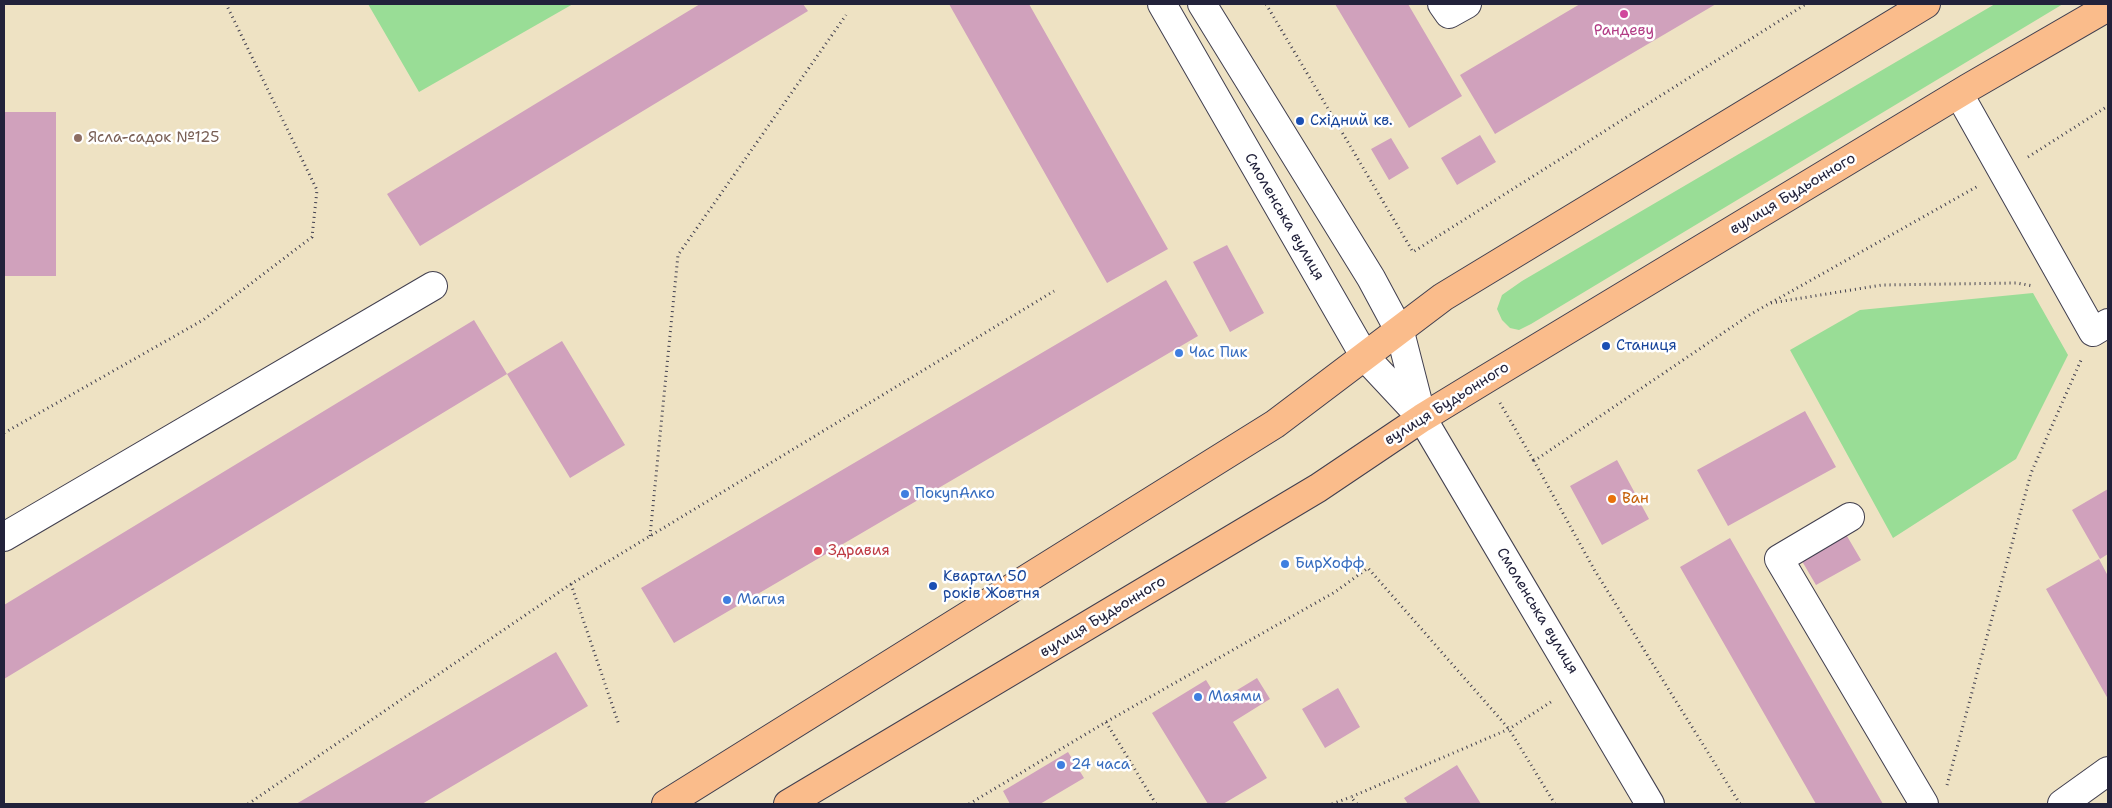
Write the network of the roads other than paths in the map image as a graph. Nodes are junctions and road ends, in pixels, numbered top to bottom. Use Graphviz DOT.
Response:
graph roads {
  1 [pos="1162,4"];
  2 [pos="1202,4"];
  3 [pos="1442,4"];
  4 [pos="1467,4"];
  5 [pos="1926,4"];
  6 [pos="2108,7"];
  7 [pos="1960,94"];
  8 [pos="433,286"];
  9 [pos="2100,327"];
  10 [pos="1400,332"];
  11 [pos="1365,357"];
  12 [pos="1422,418"];
  13 [pos="1850,517"];
  14 [pos="4,537"];
  15 [pos="2108,771"];
  16 [pos="1935,799"];
  17 [pos="666,804"];
  18 [pos="788,804"];
  19 [pos="1650,804"];
  20 [pos="2062,804"];
  1 -- 11 [label="street, Смоленська вулиця"];
  2 -- 10 [label="street, Смоленська вулиця"];
  3 -- 4 [label="street"];
  5 -- 10 [label="main road"];
  6 -- 7 [label="main road, вулиця Будьонного"];
  7 -- 9 [label="street"];
  7 -- 12 [label="main road, вулиця Будьонного"];
  8 -- 14 [label="street"];
  10 -- 11 [label="main road"];
  10 -- 12 [label="street, Смоленська вулиця"];
  11 -- 12 [label="street, Смоленська вулиця"];
  11 -- 17 [label="main road"];
  12 -- 18 [label="main road, вулиця Будьонного"];
  12 -- 19 [label="street, Смоленська вулиця"];
  13 -- 16 [label="street"];
  15 -- 20 [label="street"];
}
